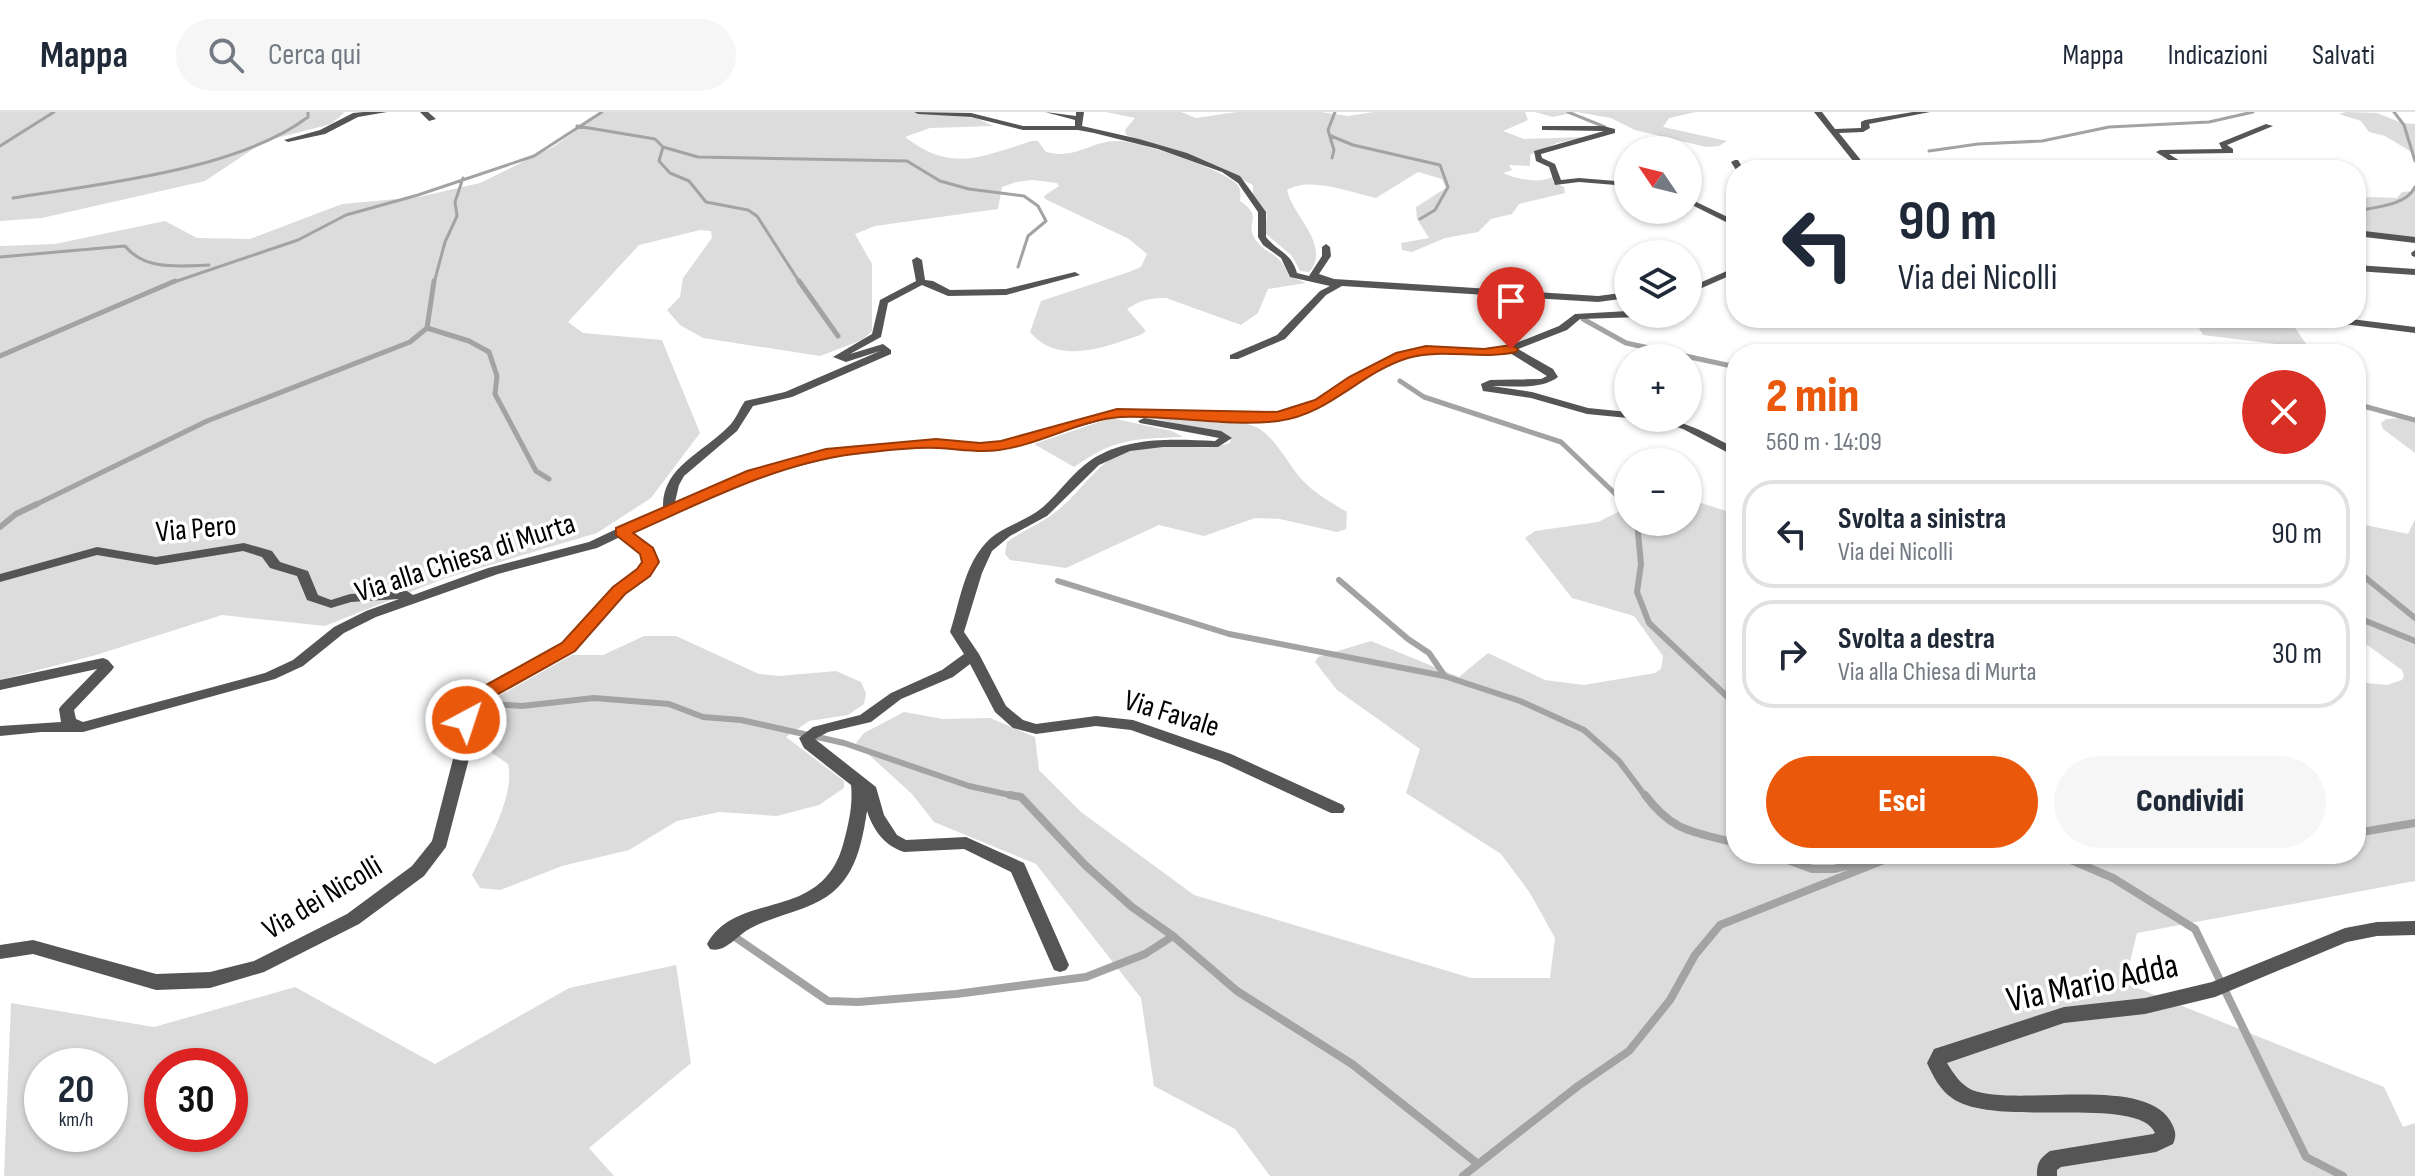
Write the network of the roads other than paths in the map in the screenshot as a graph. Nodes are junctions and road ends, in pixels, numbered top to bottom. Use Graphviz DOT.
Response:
graph roads {
  1 [pos="383,112"];
  2 [pos="424,112"];
  3 [pos="918,112"];
  4 [pos="1049,112"];
  5 [pos="1818,112"];
  6 [pos="1926,112"];
  7 [pos="432,119"];
  8 [pos="1079,119"];
  9 [pos="2269,126"];
  10 [pos="1545,128"];
  11 [pos="1834,131"];
  12 [pos="288,140"];
  13 [pos="1856,160"];
  14 [pos="2173,160"];
  15 [pos="1614,183"];
  16 [pos="1702,207"];
  17 [pos="1726,219"];
  18 [pos="2366,234"];
  19 [pos="2415,240"];
  20 [pos="1326,247"];
  21 [pos="917,260"];
  22 [pos="2366,269"];
  23 [pos="2415,272"];
  24 [pos="1726,274"];
  25 [pos="1075,275"];
  26 [pos="921,282"];
  27 [pos="1702,283"];
  28 [pos="1346,284"];
  29 [pos="1614,297"];
  30 [pos="1614,315"];
  31 [pos="2366,324"];
  32 [pos="2366,326"];
  33 [pos="2415,330"];
  34 [pos="2415,337"];
  35 [pos="1511,349"];
  36 [pos="1234,357"];
  37 [pos="1117,413"];
  38 [pos="1614,414"];
  39 [pos="1696,432"];
  40 [pos="1726,448"];
  41 [pos="669,509"];
  42 [pos="622,532"];
  43 [pos="0,578"];
  44 [pos="423,595"];
  45 [pos="972,654"];
  46 [pos="0,685"];
  47 [pos="83,727"];
  48 [pos="0,731"];
  49 [pos="859,782"];
  50 [pos="1337,809"];
  51 [pos="2415,928"];
  52 [pos="716,944"];
  53 [pos="0,952"];
  54 [pos="1060,965"];
  55 [pos="2047,1176"];
  1 -- 12 [label="street"];
  2 -- 7 [label="street"];
  3 -- 8 [label="street"];
  4 -- 8 [label="street"];
  5 -- 11 [label="street"];
  6 -- 11 [label="street"];
  8 -- 28 [label="street"];
  9 -- 14 [label="street"];
  10 -- 15 [label="street"];
  11 -- 13 [label="street"];
  16 -- 17 [label="street"];
  18 -- 19 [label="street"];
  20 -- 28 [label="street"];
  21 -- 26 [label="street"];
  22 -- 23 [label="street"];
  24 -- 27 [label="street"];
  25 -- 26 [label="street"];
  26 -- 41 [label="street"];
  28 -- 29 [label="street"];
  28 -- 36 [label="street"];
  30 -- 35 [label="street, Via alla Chiesa di Murta"];
  31 -- 33 [label="street"];
  32 -- 34 [label="street"];
  35 -- 37 [label="street, Via alla Chiesa di Murta"];
  35 -- 38 [label="street"];
  37 -- 41 [label="street, Via alla Chiesa di Murta"];
  37 -- 45 [label="street, Via Favale"];
  39 -- 40 [label="street"];
  41 -- 42 [label="street, Via alla Chiesa di Murta"];
  42 -- 44 [label="street, Via alla Chiesa di Murta"];
  42 -- 53 [label="street, Via dei Nicolli"];
  43 -- 44 [label="street, Via Pero"];
  44 -- 47 [label="street, Via alla Chiesa di Murta"];
  45 -- 49 [label="street"];
  45 -- 50 [label="street, Via Favale"];
  46 -- 47 [label="street"];
  47 -- 48 [label="street, Via alla Chiesa di Murta"];
  49 -- 52 [label="street"];
  49 -- 54 [label="street"];
  51 -- 55 [label="street, Via Mario Adda"];
}
